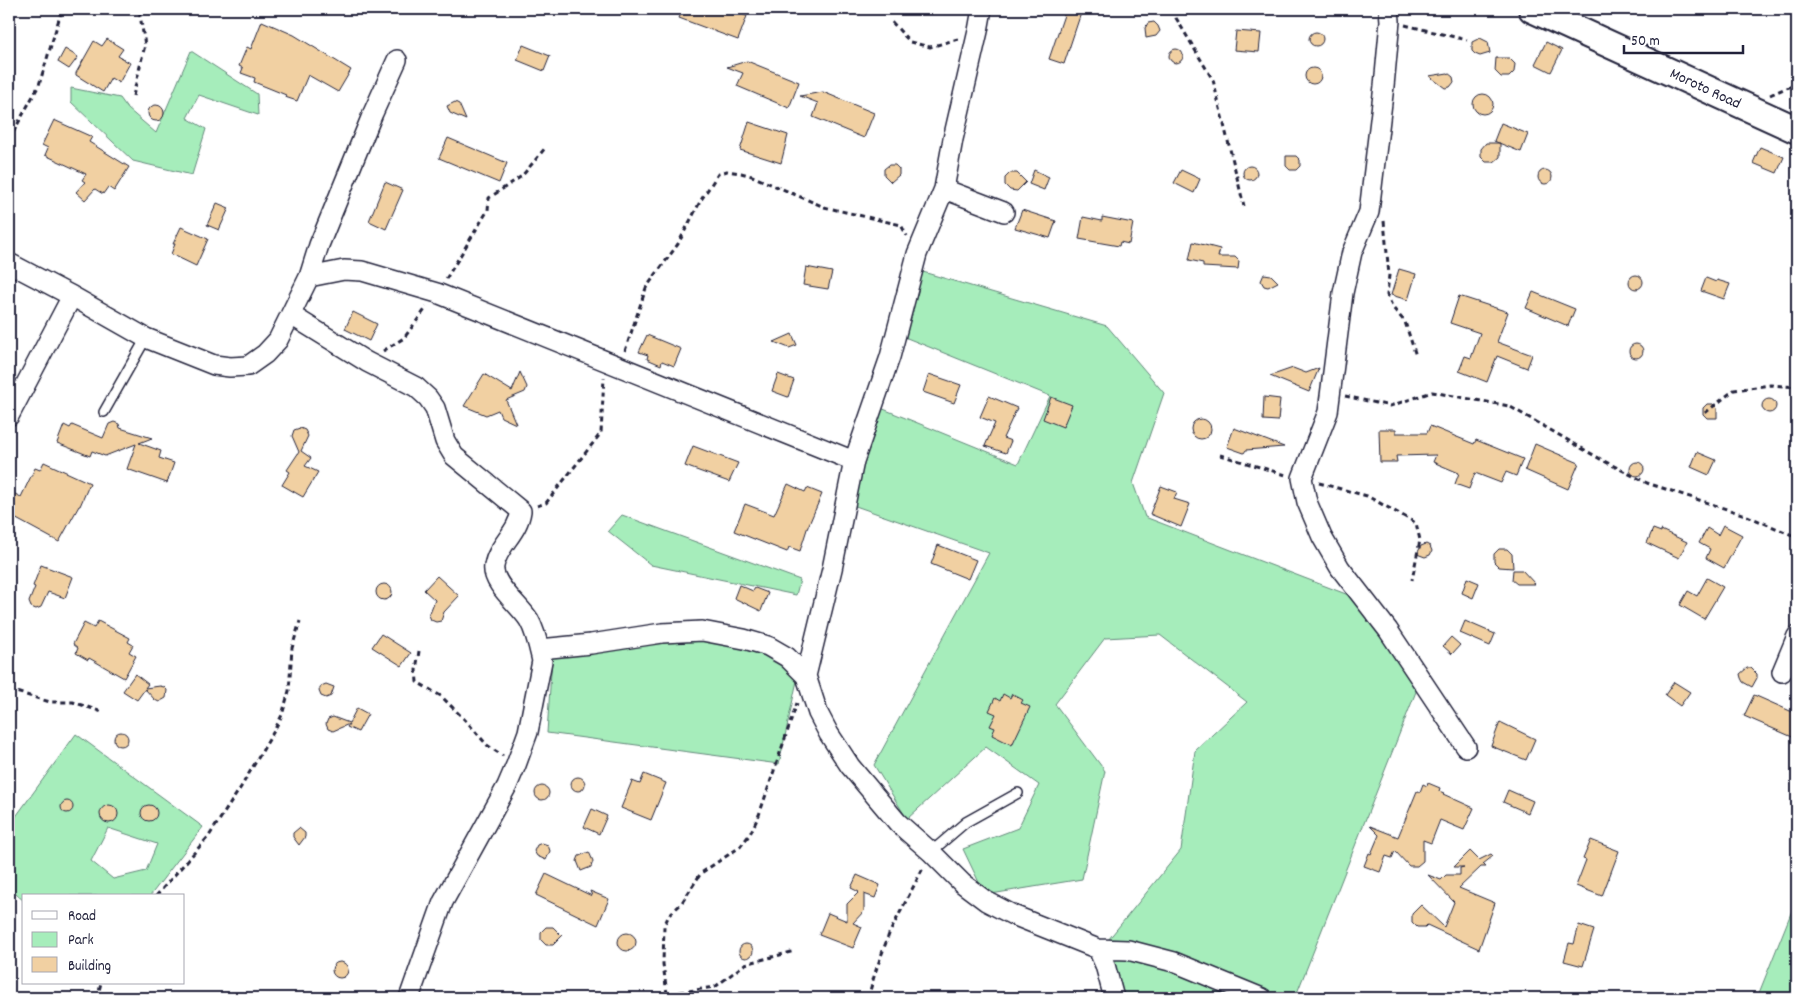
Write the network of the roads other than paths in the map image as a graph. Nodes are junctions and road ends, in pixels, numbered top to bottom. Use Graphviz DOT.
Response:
graph roads {
  1 [pos="982,9"];
  2 [pos="1532,9"];
  3 [pos="1390,15"];
  4 [pos="397,60"];
  5 [pos="1797,130"];
  6 [pos="944,189"];
  7 [pos="1004,212"];
  8 [pos="9,263"];
  9 [pos="309,277"];
  10 [pos="72,296"];
  11 [pos="291,315"];
  12 [pos="146,338"];
  13 [pos="104,412"];
  14 [pos="9,416"];
  15 [pos="854,461"];
  16 [pos="1797,636"];
  17 [pos="540,649"];
  18 [pos="1782,672"];
  19 [pos="806,676"];
  20 [pos="1466,747"];
  21 [pos="1018,793"];
  22 [pos="931,852"];
  23 [pos="1098,949"];
  24 [pos="409,998"];
  25 [pos="1114,998"];
  26 [pos="1262,998"];
  1 -- 6 [label="street"];
  2 -- 5 [label="main road, Moroto Road"];
  3 -- 20 [label="street"];
  4 -- 9 [label="street"];
  6 -- 7 [label="street"];
  6 -- 15 [label="street"];
  8 -- 10 [label="street"];
  9 -- 11 [label="street"];
  9 -- 15 [label="street"];
  10 -- 12 [label="street"];
  10 -- 14 [label="street"];
  11 -- 12 [label="street"];
  11 -- 17 [label="street"];
  12 -- 13 [label="lane"];
  15 -- 19 [label="street"];
  16 -- 18 [label="street"];
  17 -- 19 [label="street"];
  17 -- 24 [label="street"];
  19 -- 22 [label="street"];
  21 -- 22 [label="lane"];
  22 -- 23 [label="street"];
  23 -- 25 [label="street"];
  23 -- 26 [label="street"];
}
